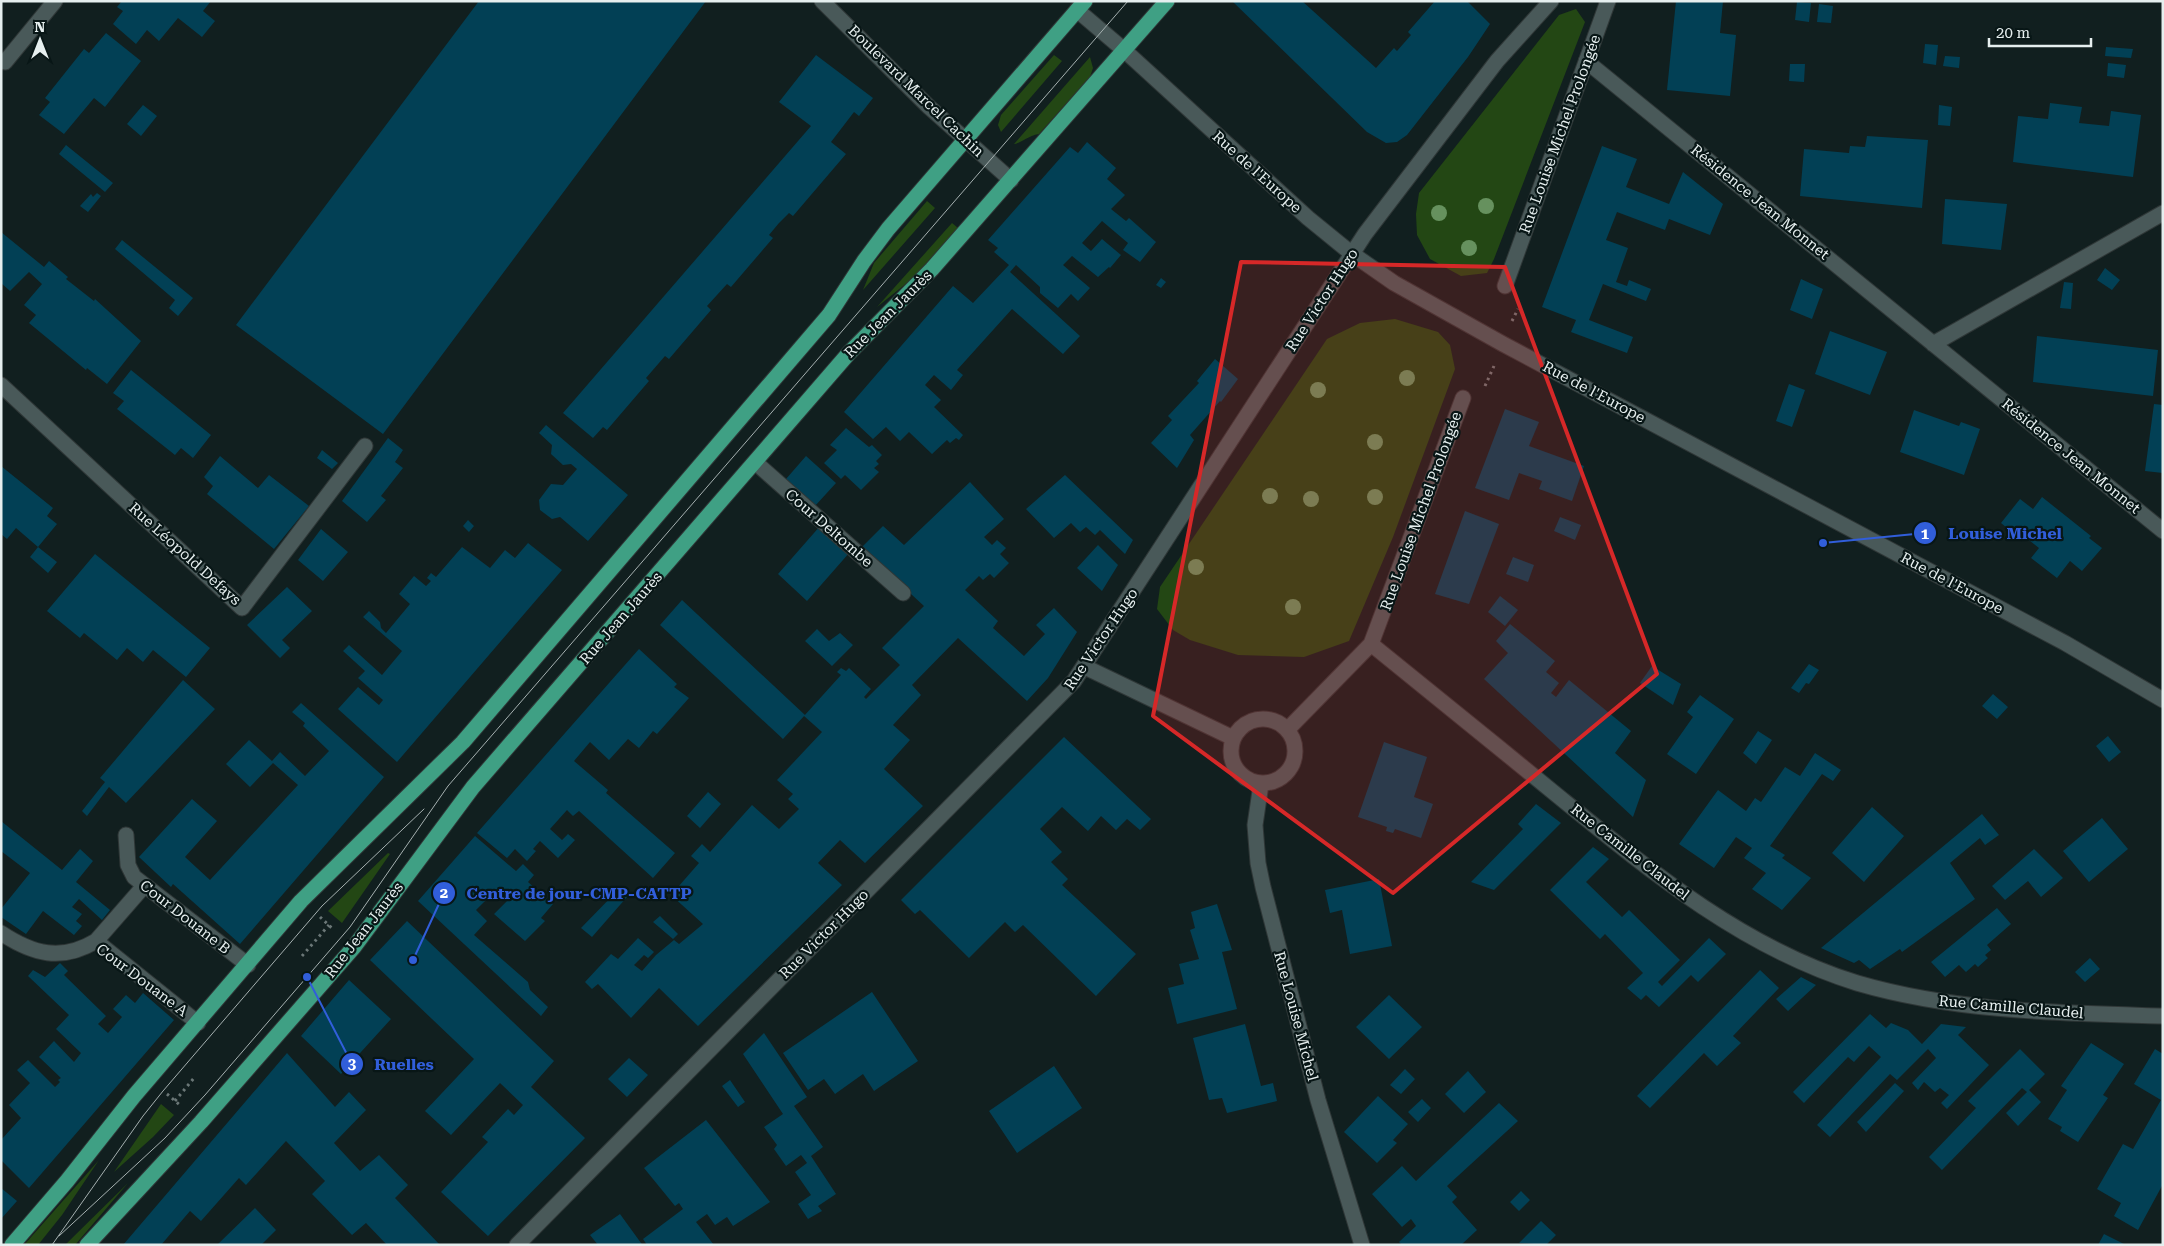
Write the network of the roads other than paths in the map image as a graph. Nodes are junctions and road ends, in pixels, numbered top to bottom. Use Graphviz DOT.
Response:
graph roads {
  1 [pos="55,1"];
  2 [pos="822,1"];
  3 [pos="1167,1"];
  4 [pos="1551,1"];
  5 [pos="1608,1"];
  6 [pos="1081,6"];
  7 [pos="1124,50"];
  8 [pos="1586,61"];
  9 [pos="5,62"];
  10 [pos="966,140"];
  11 [pos="1011,180"];
  12 [pos="2163,213"];
  13 [pos="1351,254"];
  14 [pos="1505,286"];
  15 [pos="1933,344"];
  16 [pos="1,385"];
  17 [pos="1463,398"];
  18 [pos="365,446"];
  19 [pos="756,463"];
  20 [pos="2163,531"];
  21 [pos="903,593"];
  22 [pos="1371,644"];
  23 [pos="1085,667"];
  24 [pos="2163,700"];
  25 [pos="1287,730"];
  26 [pos="1233,738"];
  27 [pos="1261,784"];
  28 [pos="126,835"];
  29 [pos="144,886"];
  30 [pos="1,933"];
  31 [pos="96,941"];
  32 [pos="248,966"];
  33 [pos="2163,1016"];
  34 [pos="198,1023"];
  35 [pos="12,1245"];
  36 [pos="87,1245"];
  37 [pos="517,1245"];
  38 [pos="1362,1245"];
  1 -- 9 [label="street"];
  2 -- 10 [label="street, Boulevard Marcel Cachin"];
  3 -- 7 [label="main road, Rue Jean Jaurès"];
  4 -- 13 [label="street, Rue Victor Hugo"];
  5 -- 8 [label="street, Rue Louise Michel Prolongée"];
  6 -- 7 [label="street, Rue de l'Europe"];
  6 -- 10 [label="main road"];
  7 -- 11 [label="main road, Rue Jean Jaurès"];
  7 -- 13 [label="street, Rue de l'Europe"];
  8 -- 14 [label="street, Rue Louise Michel Prolongée"];
  8 -- 15 [label="street, Résidence Jean Monnet"];
  10 -- 11 [label="street, Boulevard Marcel Cachin"];
  10 -- 32 [label="main road"];
  11 -- 19 [label="main road, Rue Jean Jaurès"];
  12 -- 15 [label="street"];
  13 -- 23 [label="street, Rue Victor Hugo"];
  13 -- 24 [label="street, Rue de l'Europe"];
  15 -- 20 [label="street, Résidence Jean Monnet"];
  16 -- 18 [label="street, Rue Léopold Defays"];
  17 -- 22 [label="street, Rue Louise Michel Prolongée"];
  19 -- 21 [label="street, Cour Deltombe"];
  19 -- 36 [label="main road, Rue Jean Jaurès"];
  22 -- 25 [label="street, Rue Louise Michel Prolongée"];
  22 -- 33 [label="street, Rue Camille Claudel"];
  23 -- 26 [label="street"];
  23 -- 37 [label="street, Rue Victor Hugo"];
  25 -- 26 [label="street"];
  25 -- 27 [label="street"];
  26 -- 27 [label="street"];
  27 -- 38 [label="street, Rue Louise Michel"];
  28 -- 29 [label="street, Cour Douane B"];
  29 -- 31 [label="street"];
  29 -- 32 [label="street, Cour Douane B"];
  30 -- 31 [label="street, Cour Douane A"];
  31 -- 34 [label="street, Cour Douane A"];
  32 -- 34 [label="main road"];
  34 -- 35 [label="main road"];
}
